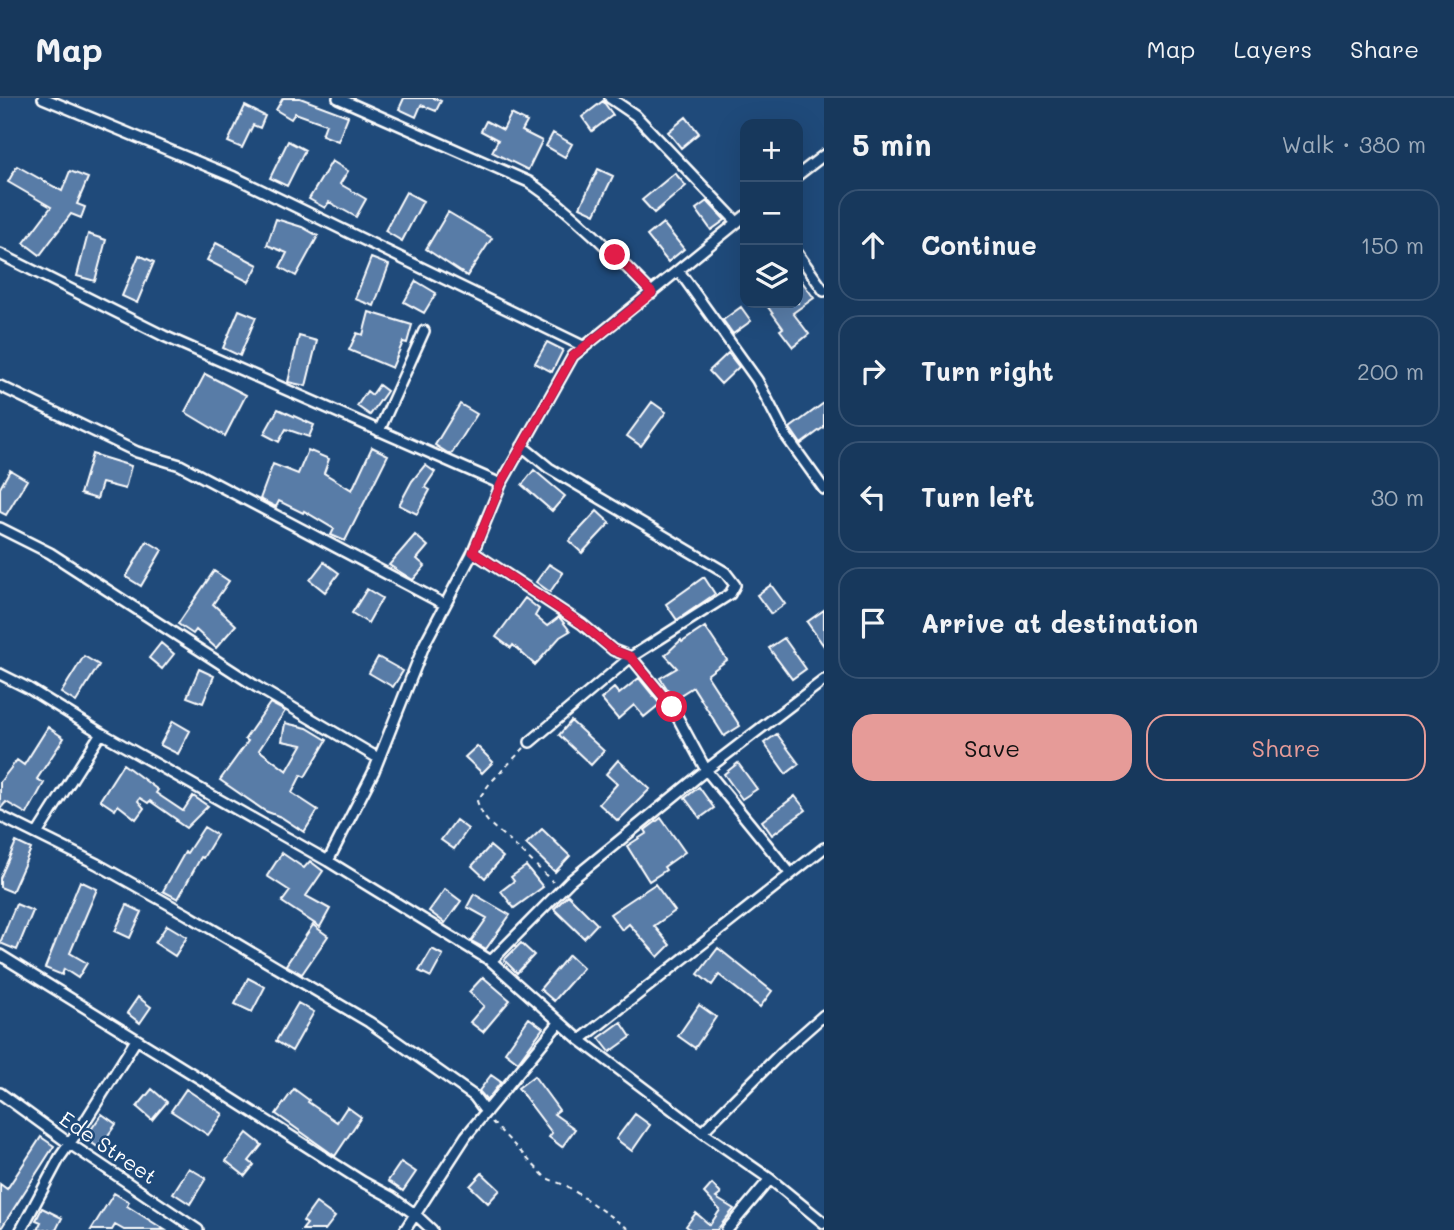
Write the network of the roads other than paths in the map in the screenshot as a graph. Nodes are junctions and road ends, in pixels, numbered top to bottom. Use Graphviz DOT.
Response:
graph roads {
  1 [pos="43,98"];
  2 [pos="338,98"];
  3 [pos="610,98"];
  4 [pos="824,155"];
  5 [pos="803,171"];
  6 [pos="740,220"];
  7 [pos="737,222"];
  8 [pos="0,254"];
  9 [pos="803,261"];
  10 [pos="679,271"];
  11 [pos="824,291"];
  12 [pos="652,293"];
  13 [pos="424,331"];
  14 [pos="583,346"];
  15 [pos="0,386"];
  16 [pos="379,431"];
  17 [pos="522,446"];
  18 [pos="501,484"];
  19 [pos="824,489"];
  20 [pos="0,528"];
  21 [pos="473,552"];
  22 [pos="444,604"];
  23 [pos="631,657"];
  24 [pos="0,674"];
  25 [pos="824,680"];
  26 [pos="101,733"];
  27 [pos="530,742"];
  28 [pos="378,758"];
  29 [pos="706,770"];
  30 [pos="0,816"];
  31 [pos="37,834"];
  32 [pos="824,848"];
  33 [pos="328,861"];
  34 [pos="790,873"];
  35 [pos="0,955"];
  36 [pos="491,961"];
  37 [pos="824,1015"];
  38 [pos="559,1023"];
  39 [pos="136,1040"];
  40 [pos="580,1040"];
  41 [pos="0,1093"];
  42 [pos="485,1112"];
  43 [pos="702,1132"];
  44 [pos="70,1144"];
  45 [pos="771,1179"];
  46 [pos="416,1215"];
  47 [pos="824,1223"];
  48 [pos="21,1230"];
  49 [pos="198,1230"];
  50 [pos="405,1230"];
  51 [pos="432,1230"];
  52 [pos="726,1230"];
  1 -- 14 [label="street"];
  2 -- 12 [label="street"];
  3 -- 7 [label="street"];
  4 -- 5 [label="street"];
  6 -- 7 [label="street"];
  7 -- 10 [label="street"];
  8 -- 16 [label="street"];
  9 -- 11 [label="street"];
  10 -- 12 [label="street"];
  10 -- 19 [label="street"];
  12 -- 14 [label="street"];
  13 -- 16 [label="street"];
  14 -- 17 [label="street"];
  15 -- 22 [label="street"];
  16 -- 18 [label="street"];
  17 -- 18 [label="street"];
  17 -- 23 [label="street"];
  18 -- 21 [label="street"];
  20 -- 28 [label="street"];
  21 -- 22 [label="street"];
  21 -- 23 [label="street"];
  22 -- 28 [label="street"];
  23 -- 27 [label="street"];
  23 -- 29 [label="street"];
  24 -- 26 [label="street"];
  25 -- 29 [label="street"];
  26 -- 31 [label="street"];
  26 -- 33 [label="street"];
  28 -- 33 [label="street"];
  29 -- 34 [label="street"];
  29 -- 36 [label="street"];
  30 -- 31 [label="street"];
  31 -- 42 [label="street"];
  32 -- 34 [label="street"];
  33 -- 36 [label="street"];
  34 -- 40 [label="street"];
  35 -- 39 [label="street"];
  36 -- 38 [label="street"];
  37 -- 43 [label="street"];
  38 -- 40 [label="street"];
  38 -- 42 [label="street"];
  39 -- 44 [label="street"];
  39 -- 46 [label="street"];
  40 -- 43 [label="street"];
  41 -- 44 [label="street, Ede Street"];
  42 -- 46 [label="street"];
  43 -- 45 [label="street"];
  44 -- 48 [label="street"];
  44 -- 49 [label="street, Ede Street"];
  45 -- 47 [label="street"];
  45 -- 52 [label="street"];
  46 -- 50 [label="street"];
  46 -- 51 [label="street"];
}
